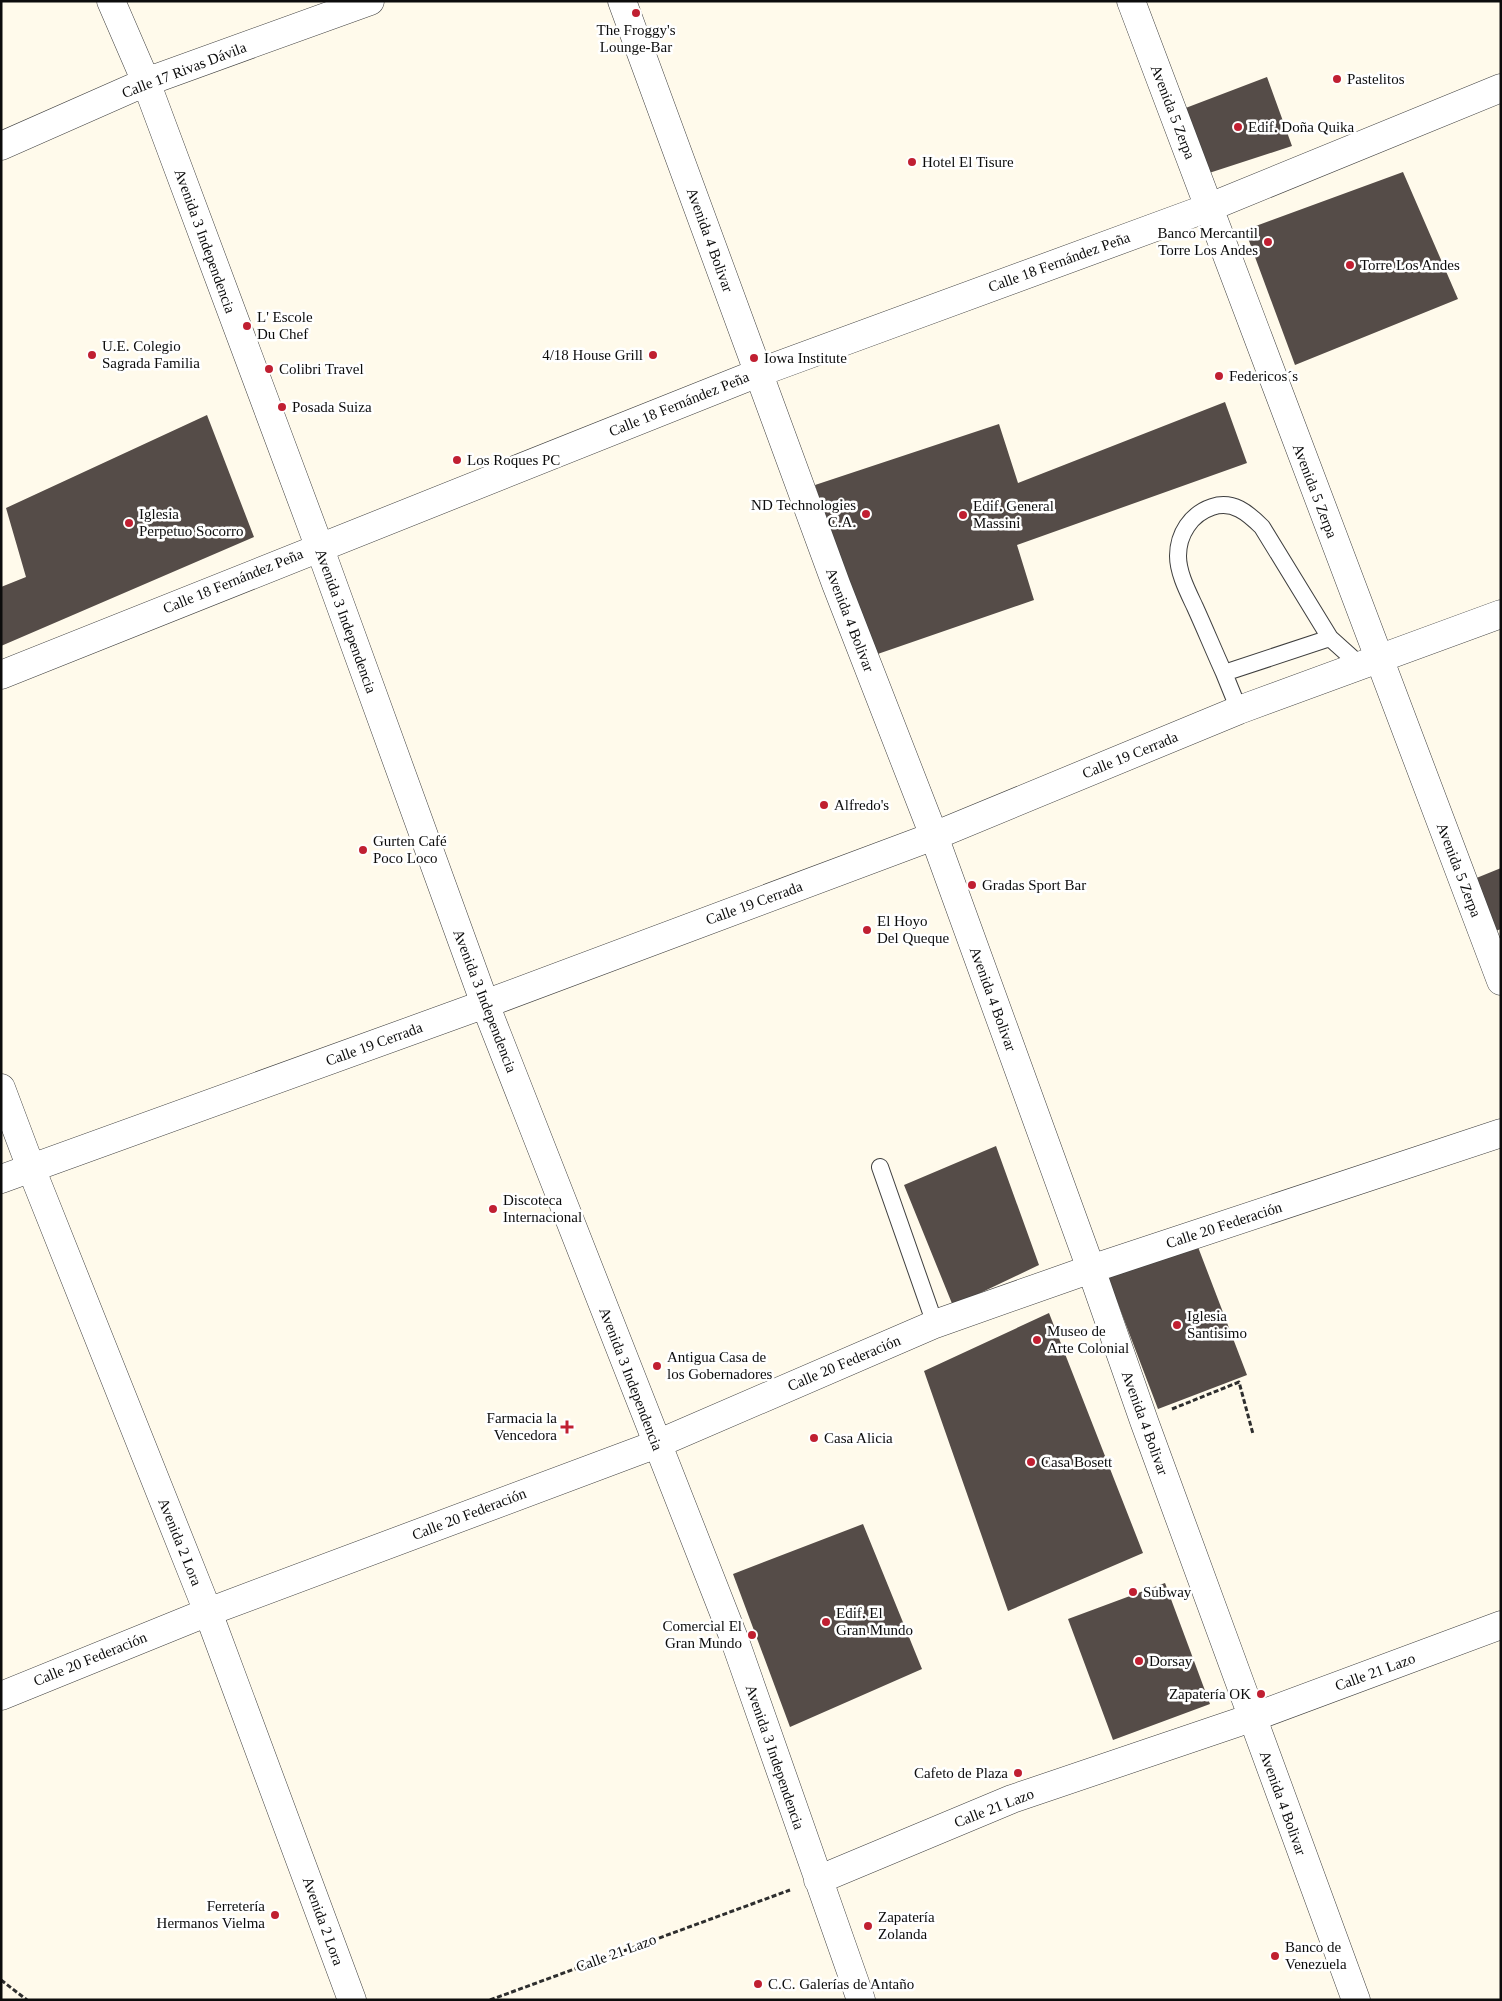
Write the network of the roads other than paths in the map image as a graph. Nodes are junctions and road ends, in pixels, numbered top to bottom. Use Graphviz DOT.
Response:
graph roads {
  1 [pos="111,1"];
  2 [pos="370,1"];
  3 [pos="622,1"];
  4 [pos="1131,1"];
  5 [pos="146,82"];
  6 [pos="1501,88"];
  7 [pos="1,146"];
  8 [pos="1210,207"];
  9 [pos="758,373"];
  10 [pos="319,546"];
  11 [pos="1501,614"];
  12 [pos="1330,638"];
  13 [pos="1370,662"];
  14 [pos="1224,673"];
  15 [pos="1,675"];
  16 [pos="1239,710"];
  17 [pos="934,836"];
  18 [pos="1501,981"];
  19 [pos="485,1004"];
  20 [pos="1,1088"];
  21 [pos="1501,1133"];
  22 [pos="880,1167"];
  23 [pos="31,1168"];
  24 [pos="1,1179"];
  25 [pos="1091,1269"];
  26 [pos="936,1324"];
  27 [pos="656,1444"];
  28 [pos="208,1612"];
  29 [pos="1501,1624"];
  30 [pos="1,1696"];
  31 [pos="1251,1718"];
  32 [pos="818,1880"];
  33 [pos="352,2000"];
  34 [pos="861,2000"];
  35 [pos="1356,2000"];
  1 -- 5 [label="street, Avenida 3 Independencia"];
  2 -- 5 [label="street, Calle 17 Rivas Dávila"];
  3 -- 9 [label="street, Avenida 4 Bolivar"];
  4 -- 8 [label="street, Avenida 5 Zerpa"];
  5 -- 7 [label="street, Calle 17 Rivas Dávila"];
  5 -- 10 [label="street, Avenida 3 Independencia"];
  6 -- 8 [label="street, Calle 18 Fernández Peña"];
  8 -- 9 [label="street, Calle 18 Fernández Peña"];
  8 -- 13 [label="street, Avenida 5 Zerpa"];
  9 -- 10 [label="street, Calle 18 Fernández Peña"];
  9 -- 17 [label="street, Avenida 4 Bolivar"];
  10 -- 15 [label="street, Calle 18 Fernández Peña"];
  10 -- 19 [label="street, Avenida 3 Independencia"];
  11 -- 13 [label="street, Calle 19 Cerrada"];
  12 -- 13 [label="lane"];
  12 -- 14 [label="lane"];
  12 -- 14 [label="lane"];
  13 -- 16 [label="street, Calle 19 Cerrada"];
  13 -- 18 [label="street, Avenida 5 Zerpa"];
  14 -- 16 [label="lane"];
  16 -- 17 [label="street, Calle 19 Cerrada"];
  17 -- 19 [label="street, Calle 19 Cerrada"];
  17 -- 25 [label="street, Avenida 4 Bolivar"];
  19 -- 23 [label="street, Calle 19 Cerrada"];
  19 -- 27 [label="street, Avenida 3 Independencia"];
  20 -- 23 [label="street, Avenida 2 Lora"];
  21 -- 25 [label="street, Calle 20 Federación"];
  22 -- 26 [label="lane"];
  23 -- 24 [label="street, Calle 19 Cerrada"];
  23 -- 28 [label="street, Avenida 2 Lora"];
  25 -- 26 [label="street, Calle 20 Federación"];
  25 -- 31 [label="street, Avenida 4 Bolivar"];
  26 -- 27 [label="street, Calle 20 Federación"];
  27 -- 28 [label="street, Calle 20 Federación"];
  27 -- 32 [label="street, Avenida 3 Independencia"];
  28 -- 30 [label="street, Calle 20 Federación"];
  28 -- 33 [label="street, Avenida 2 Lora"];
  29 -- 31 [label="street, Calle 21 Lazo"];
  31 -- 32 [label="street, Calle 21 Lazo"];
  31 -- 35 [label="street, Avenida 4 Bolivar"];
  32 -- 34 [label="street, Avenida 3 Independencia"];
}
